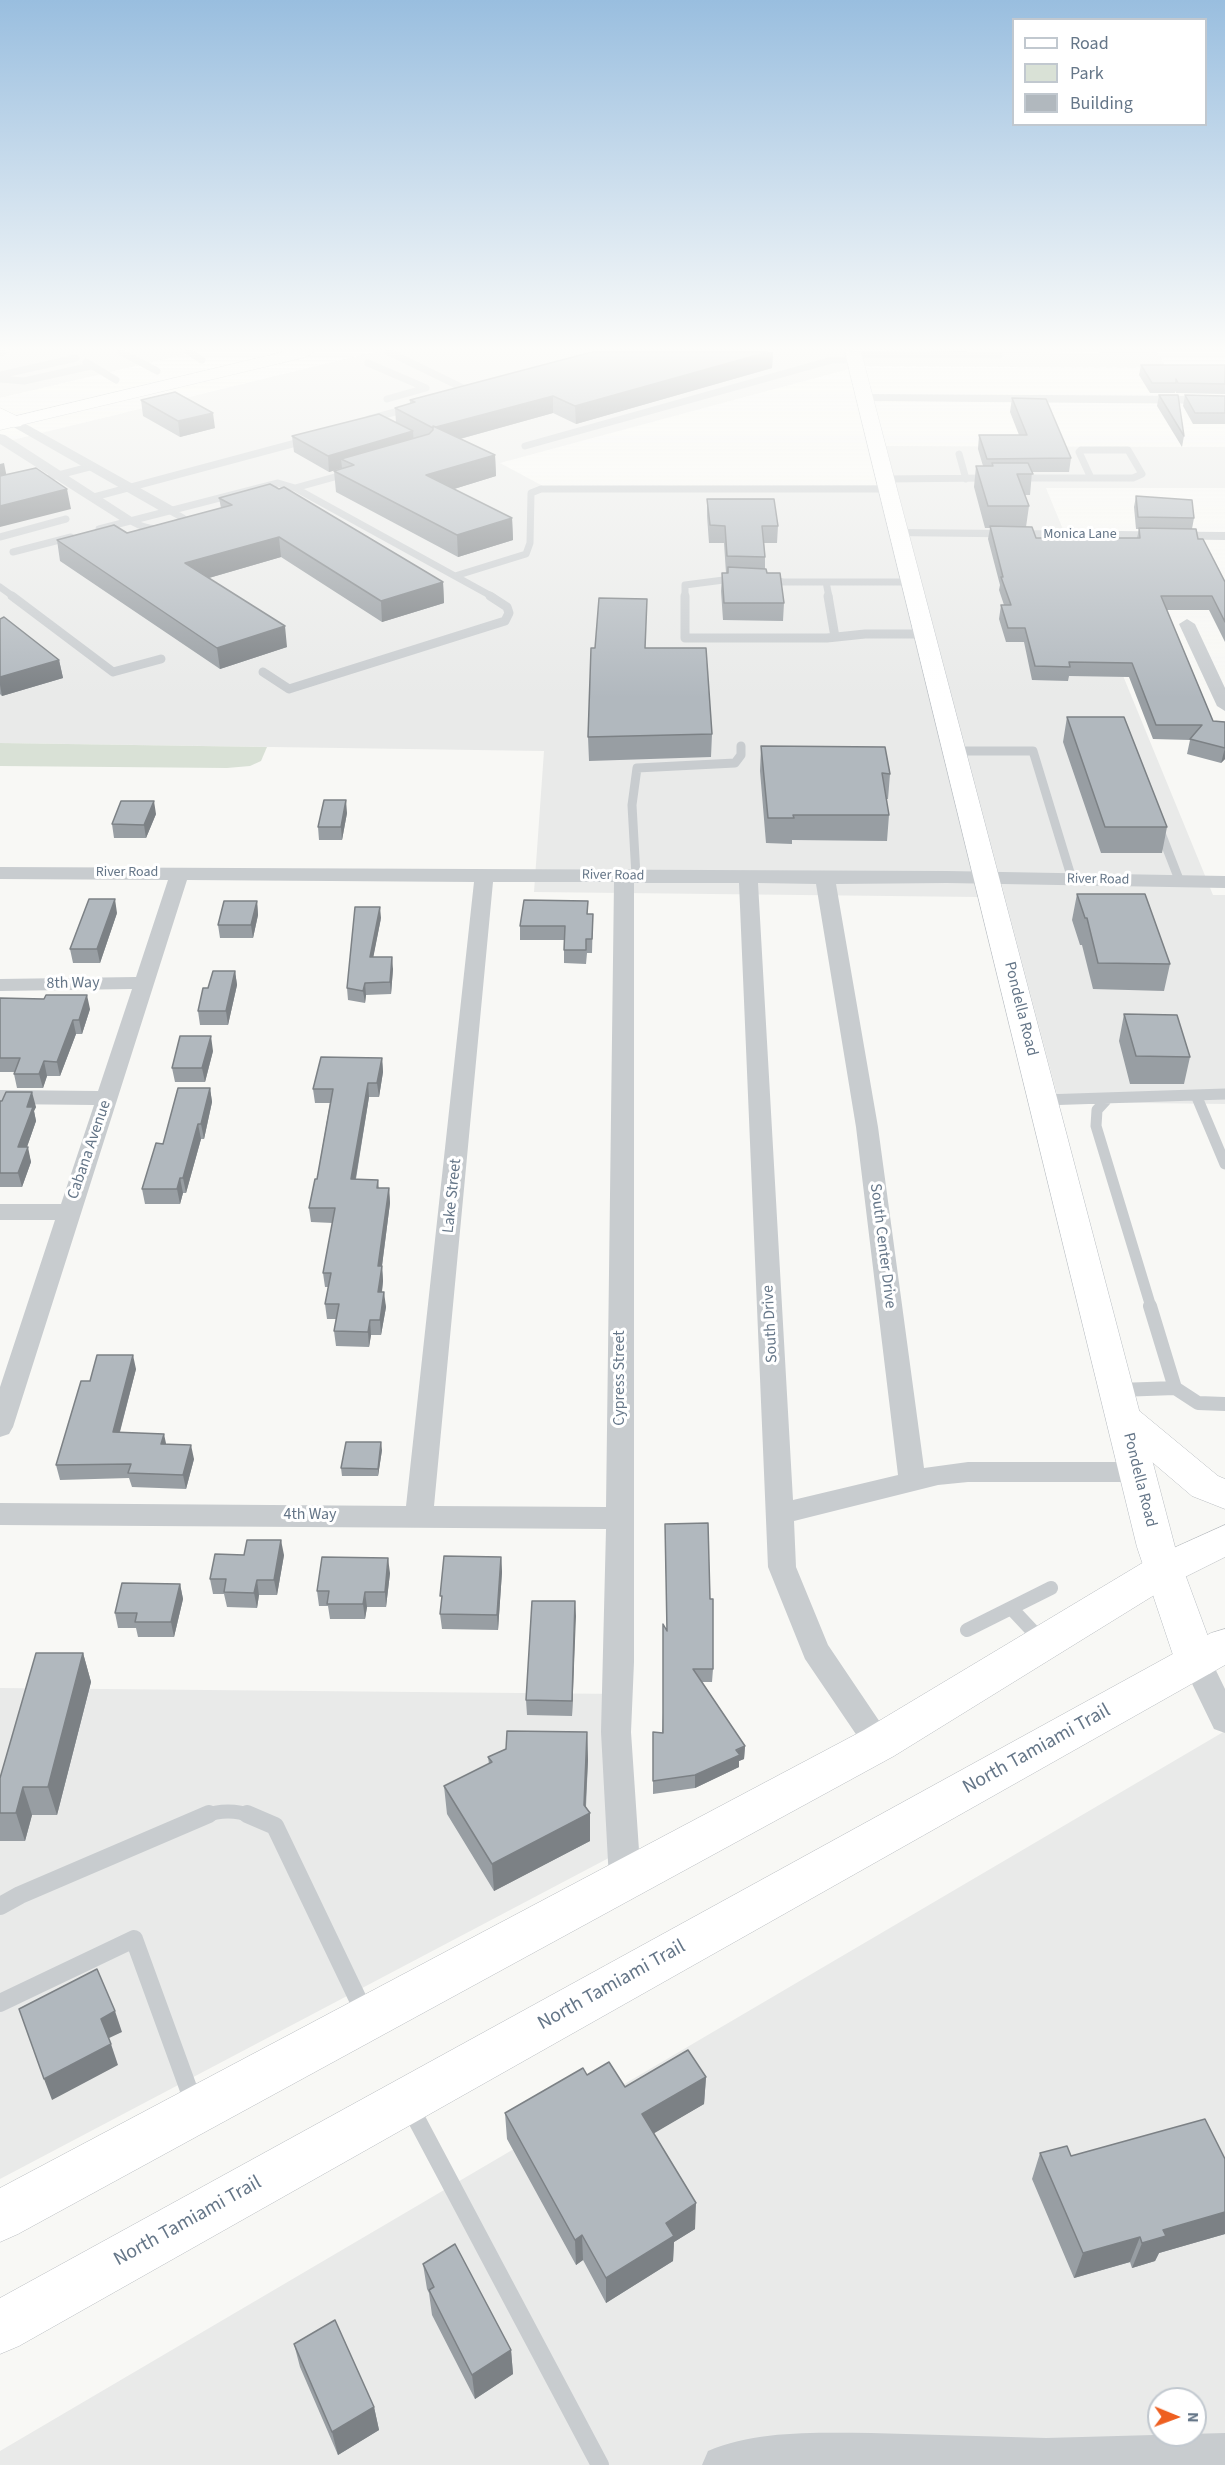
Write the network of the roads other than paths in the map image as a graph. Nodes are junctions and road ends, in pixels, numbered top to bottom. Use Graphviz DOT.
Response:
graph roads {
  1 [pos="46,467"];
  2 [pos="89,467"];
  3 [pos="95,467"];
  4 [pos="207,467"];
  5 [pos="882,467"];
  6 [pos="963,467"];
  7 [pos="1086,467"];
  8 [pos="1138,467"];
  9 [pos="362,469"];
  10 [pos="58,475"];
  11 [pos="1091,478"];
  12 [pos="966,479"];
  13 [pos="40,480"];
  14 [pos="886,484"];
  15 [pos="129,488"];
  16 [pos="295,488"];
  17 [pos="94,497"];
  18 [pos="169,510"];
  19 [pos="66,519"];
  20 [pos="131,521"];
  21 [pos="88,532"];
  22 [pos="899,533"];
  23 [pos="78,535"];
  24 [pos="1225,536"];
  25 [pos="0,537"];
  26 [pos="14,552"];
  27 [pos="455,576"];
  28 [pos="743,578"];
  29 [pos="754,578"];
  30 [pos="826,582"];
  31 [pos="911,582"];
  32 [pos="1,589"];
  33 [pos="1187,624"];
  34 [pos="925,634"];
  35 [pos="835,637"];
  36 [pos="161,658"];
  37 [pos="1207,668"];
  38 [pos="1225,669"];
  39 [pos="263,672"];
  40 [pos="1225,706"];
  41 [pos="741,746"];
  42 [pos="954,751"];
  43 [pos="1154,815"];
  44 [pos="0,873"];
  45 [pos="180,873"];
  46 [pos="484,875"];
  47 [pos="630,876"];
  48 [pos="748,878"];
  49 [pos="825,878"];
  50 [pos="986,878"];
  51 [pos="1072,879"];
  52 [pos="1180,882"];
  53 [pos="1225,882"];
  54 [pos="145,983"];
  55 [pos="0,985"];
  56 [pos="1225,1094"];
  57 [pos="1196,1095"];
  58 [pos="0,1097"];
  59 [pos="107,1098"];
  60 [pos="1108,1098"];
  61 [pos="1043,1100"];
  62 [pos="1225,1164"];
  63 [pos="0,1212"];
  64 [pos="69,1212"];
  65 [pos="1175,1388"];
  66 [pos="1120,1404"];
  67 [pos="1225,1404"];
  68 [pos="0,1427"];
  69 [pos="1137,1472"];
  70 [pos="912,1481"];
  71 [pos="1225,1495"];
  72 [pos="0,1514"];
  73 [pos="780,1514"];
  74 [pos="419,1516"];
  75 [pos="620,1518"];
  76 [pos="1225,1540"];
  77 [pos="1162,1570"];
  78 [pos="1051,1588"];
  79 [pos="1011,1608"];
  80 [pos="967,1630"];
  81 [pos="1043,1643"];
  82 [pos="1211,1653"];
  83 [pos="1225,1720"];
  84 [pos="879,1743"];
  85 [pos="625,1880"];
  86 [pos="0,1906"];
  87 [pos="0,2003"];
  88 [pos="368,2018"];
  89 [pos="406,2101"];
  90 [pos="196,2110"];
  91 [pos="0,2216"];
  92 [pos="0,2327"];
  93 [pos="1225,2453"];
  94 [pos="600,2465"];
  95 [pos="722,2465"];
  1 -- 10 [label="street"];
  2 -- 10 [label="lane"];
  3 -- 15 [label="street"];
  4 -- 15 [label="lane"];
  5 -- 14 [label="main road, Pondella Road"];
  6 -- 12 [label="lane"];
  7 -- 11 [label="lane"];
  8 -- 11 [label="lane"];
  9 -- 16 [label="lane"];
  10 -- 13 [label="lane"];
  10 -- 17 [label="street"];
  11 -- 12 [label="lane"];
  12 -- 14 [label="lane"];
  14 -- 22 [label="main road, Pondella Road"];
  14 -- 27 [label="lane"];
  15 -- 17 [label="lane"];
  15 -- 18 [label="street"];
  16 -- 18 [label="lane"];
  16 -- 27 [label="lane"];
  17 -- 20 [label="street"];
  18 -- 20 [label="lane"];
  18 -- 20 [label="lane"];
  19 -- 25 [label="lane"];
  20 -- 21 [label="lane"];
  22 -- 24 [label="street, Monica Lane"];
  22 -- 31 [label="main road, Pondella Road"];
  23 -- 26 [label="lane"];
  27 -- 39 [label="lane"];
  28 -- 35 [label="lane"];
  29 -- 30 [label="lane"];
  30 -- 31 [label="lane"];
  30 -- 35 [label="lane"];
  31 -- 34 [label="main road, Pondella Road"];
  32 -- 36 [label="lane"];
  33 -- 37 [label="street"];
  34 -- 35 [label="lane"];
  34 -- 42 [label="main road, Pondella Road"];
  37 -- 38 [label="street"];
  37 -- 40 [label="street"];
  41 -- 47 [label="lane"];
  42 -- 50 [label="main road, Pondella Road"];
  42 -- 51 [label="lane"];
  43 -- 52 [label="lane"];
  44 -- 45 [label="street, River Road"];
  45 -- 46 [label="street, River Road"];
  45 -- 54 [label="street, Cabana Avenue"];
  46 -- 47 [label="street, River Road"];
  46 -- 74 [label="street, Lake Street"];
  47 -- 48 [label="street, River Road"];
  47 -- 75 [label="street, Cypress Street"];
  48 -- 49 [label="street, River Road"];
  48 -- 73 [label="street, South Drive"];
  49 -- 50 [label="street, River Road"];
  49 -- 70 [label="street, South Center Drive"];
  50 -- 51 [label="street, River Road"];
  50 -- 61 [label="main road, Pondella Road"];
  51 -- 52 [label="street, River Road"];
  52 -- 53 [label="street, River Road"];
  54 -- 55 [label="street, 8th Way"];
  54 -- 59 [label="street, Cabana Avenue"];
  56 -- 57 [label="lane"];
  57 -- 60 [label="lane"];
  57 -- 62 [label="lane"];
  58 -- 59 [label="street"];
  59 -- 64 [label="street, Cabana Avenue"];
  60 -- 61 [label="lane"];
  60 -- 65 [label="lane"];
  61 -- 66 [label="main road, Pondella Road"];
  63 -- 64 [label="street"];
  64 -- 68 [label="street, Cabana Avenue"];
  65 -- 66 [label="lane"];
  65 -- 67 [label="lane"];
  66 -- 69 [label="main road, Pondella Road"];
  66 -- 71 [label="main road"];
  69 -- 70 [label="street"];
  69 -- 77 [label="main road, Pondella Road"];
  70 -- 73 [label="street"];
  72 -- 74 [label="street, 4th Way"];
  73 -- 84 [label="street, South Drive"];
  74 -- 75 [label="street, 4th Way"];
  75 -- 85 [label="street, Cypress Street"];
  76 -- 77 [label="main road"];
  77 -- 81 [label="main road"];
  77 -- 82 [label="main road, Pondella Road"];
  78 -- 79 [label="lane"];
  79 -- 80 [label="lane"];
  79 -- 81 [label="lane"];
  81 -- 84 [label="main road"];
  82 -- 83 [label="street"];
  82 -- 89 [label="main road, North Tamiami Trail"];
  84 -- 85 [label="main road"];
  85 -- 88 [label="main road"];
  86 -- 88 [label="lane"];
  87 -- 90 [label="lane"];
  88 -- 90 [label="main road"];
  89 -- 92 [label="main road, North Tamiami Trail"];
  89 -- 94 [label="lane"];
  90 -- 91 [label="main road"];
  93 -- 95 [label="street"];
}
